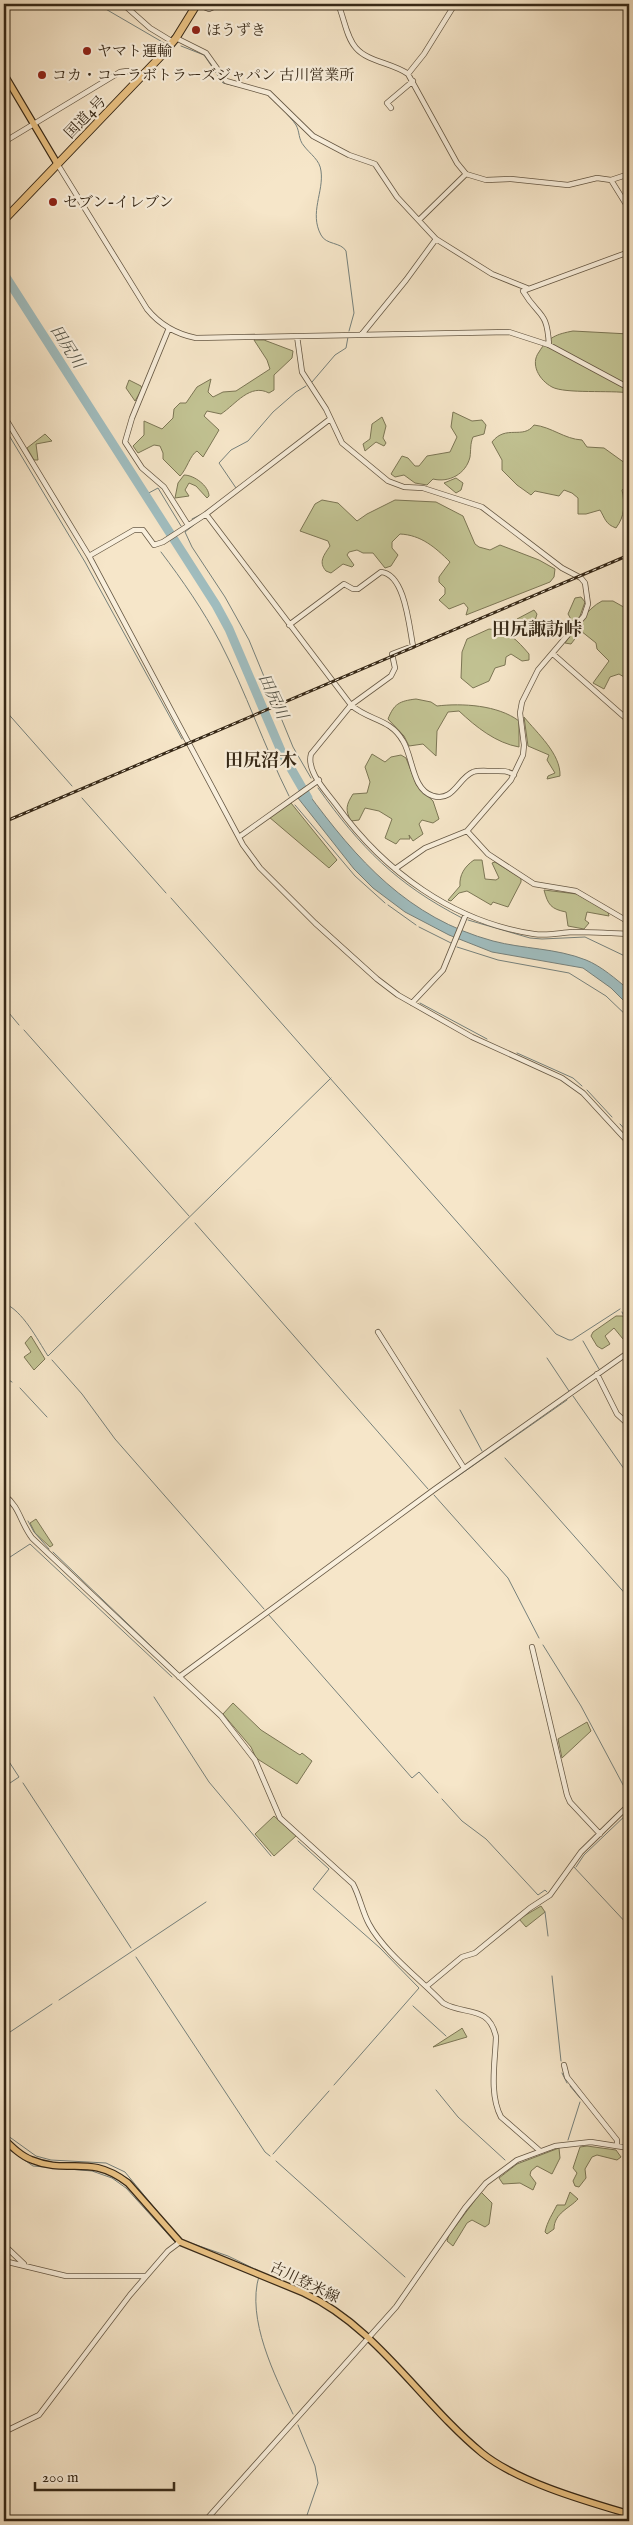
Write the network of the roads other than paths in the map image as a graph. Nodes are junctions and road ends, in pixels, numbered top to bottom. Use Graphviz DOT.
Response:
graph roads {
  1 [pos="123,4"];
  2 [pos="197,4"];
  3 [pos="220,4"];
  4 [pos="338,4"];
  5 [pos="455,4"];
  6 [pos="174,40"];
  7 [pos="4,74"];
  8 [pos="408,74"];
  9 [pos="144,75"];
  10 [pos="413,81"];
  11 [pos="391,108"];
  12 [pos="34,124"];
  13 [pos="4,142"];
  14 [pos="58,165"];
  15 [pos="466,174"];
  16 [pos="629,174"];
  17 [pos="611,180"];
  18 [pos="629,209"];
  19 [pos="4,220"];
  20 [pos="419,220"];
  21 [pos="436,239"];
  22 [pos="629,252"];
  23 [pos="527,288"];
  24 [pos="169,328"];
  25 [pos="362,334"];
  26 [pos="297,336"];
  27 [pos="549,346"];
  28 [pos="629,388"];
  29 [pos="4,416"];
  30 [pos="330,420"];
  31 [pos="206,514"];
  32 [pos="188,525"];
  33 [pos="89,556"];
  34 [pos="289,625"];
  35 [pos="553,654"];
  36 [pos="352,705"];
  37 [pos="629,721"];
  38 [pos="514,775"];
  39 [pos="319,780"];
  40 [pos="467,831"];
  41 [pos="239,837"];
  42 [pos="395,870"];
  43 [pos="466,914"];
  44 [pos="629,922"];
  45 [pos="629,934"];
  46 [pos="412,1003"];
  47 [pos="629,1143"];
  48 [pos="378,1332"];
  49 [pos="629,1352"];
  50 [pos="597,1374"];
  51 [pos="629,1424"];
  52 [pos="464,1468"];
  53 [pos="4,1495"];
  54 [pos="532,1647"];
  55 [pos="178,1677"];
  56 [pos="629,1805"];
  57 [pos="600,1834"];
  58 [pos="427,1986"];
  59 [pos="564,2066"];
  60 [pos="4,2139"];
  61 [pos="617,2146"];
  62 [pos="629,2148"];
  63 [pos="540,2151"];
  64 [pos="180,2242"];
  65 [pos="4,2245"];
  66 [pos="4,2261"];
  67 [pos="25,2265"];
  68 [pos="146,2276"];
  69 [pos="368,2338"];
  70 [pos="4,2432"];
  71 [pos="629,2514"];
  72 [pos="205,2521"];
  1 -- 6 [label="street"];
  2 -- 3 [label="street"];
  2 -- 6 [label="highway, 国道4号"];
  4 -- 8 [label="street"];
  5 -- 8 [label="street"];
  6 -- 9 [label="highway, 国道4号"];
  6 -- 20 [label="street"];
  7 -- 12 [label="main road"];
  8 -- 10 [label="street"];
  9 -- 12 [label="street"];
  9 -- 14 [label="highway, 国道4号"];
  10 -- 11 [label="street"];
  10 -- 15 [label="street"];
  12 -- 13 [label="street"];
  12 -- 14 [label="main road"];
  14 -- 19 [label="highway, 国道4号"];
  14 -- 24 [label="street"];
  15 -- 17 [label="street"];
  15 -- 20 [label="street"];
  16 -- 17 [label="street"];
  17 -- 18 [label="street"];
  20 -- 21 [label="street"];
  21 -- 23 [label="street"];
  21 -- 25 [label="street"];
  22 -- 23 [label="street"];
  23 -- 27 [label="street"];
  24 -- 26 [label="street"];
  24 -- 32 [label="street"];
  25 -- 26 [label="street"];
  25 -- 27 [label="street"];
  26 -- 30 [label="street"];
  27 -- 28 [label="street"];
  29 -- 33 [label="street"];
  30 -- 31 [label="street"];
  30 -- 35 [label="street"];
  31 -- 32 [label="street"];
  31 -- 34 [label="street"];
  32 -- 33 [label="street"];
  33 -- 41 [label="street"];
  34 -- 36 [label="street"];
  34 -- 36 [label="street"];
  35 -- 37 [label="street"];
  35 -- 38 [label="street"];
  36 -- 38 [label="street"];
  36 -- 39 [label="street"];
  38 -- 40 [label="street"];
  39 -- 41 [label="street"];
  39 -- 42 [label="street"];
  40 -- 42 [label="street"];
  40 -- 44 [label="street"];
  41 -- 46 [label="street"];
  42 -- 43 [label="street"];
  43 -- 45 [label="street"];
  43 -- 46 [label="street"];
  46 -- 47 [label="street"];
  48 -- 52 [label="street"];
  49 -- 50 [label="street"];
  50 -- 51 [label="street"];
  50 -- 52 [label="street"];
  52 -- 55 [label="street"];
  53 -- 55 [label="street"];
  54 -- 57 [label="street"];
  55 -- 58 [label="street"];
  56 -- 57 [label="street"];
  57 -- 58 [label="street"];
  58 -- 63 [label="street"];
  59 -- 61 [label="street"];
  60 -- 64 [label="main road, 古川登米線"];
  61 -- 62 [label="street"];
  61 -- 63 [label="street"];
  63 -- 69 [label="street"];
  64 -- 68 [label="street"];
  64 -- 69 [label="main road, 古川登米線"];
  65 -- 67 [label="street"];
  66 -- 67 [label="street"];
  67 -- 68 [label="street"];
  68 -- 70 [label="street"];
  69 -- 71 [label="main road, 古川登米線"];
  69 -- 72 [label="street"];
}
